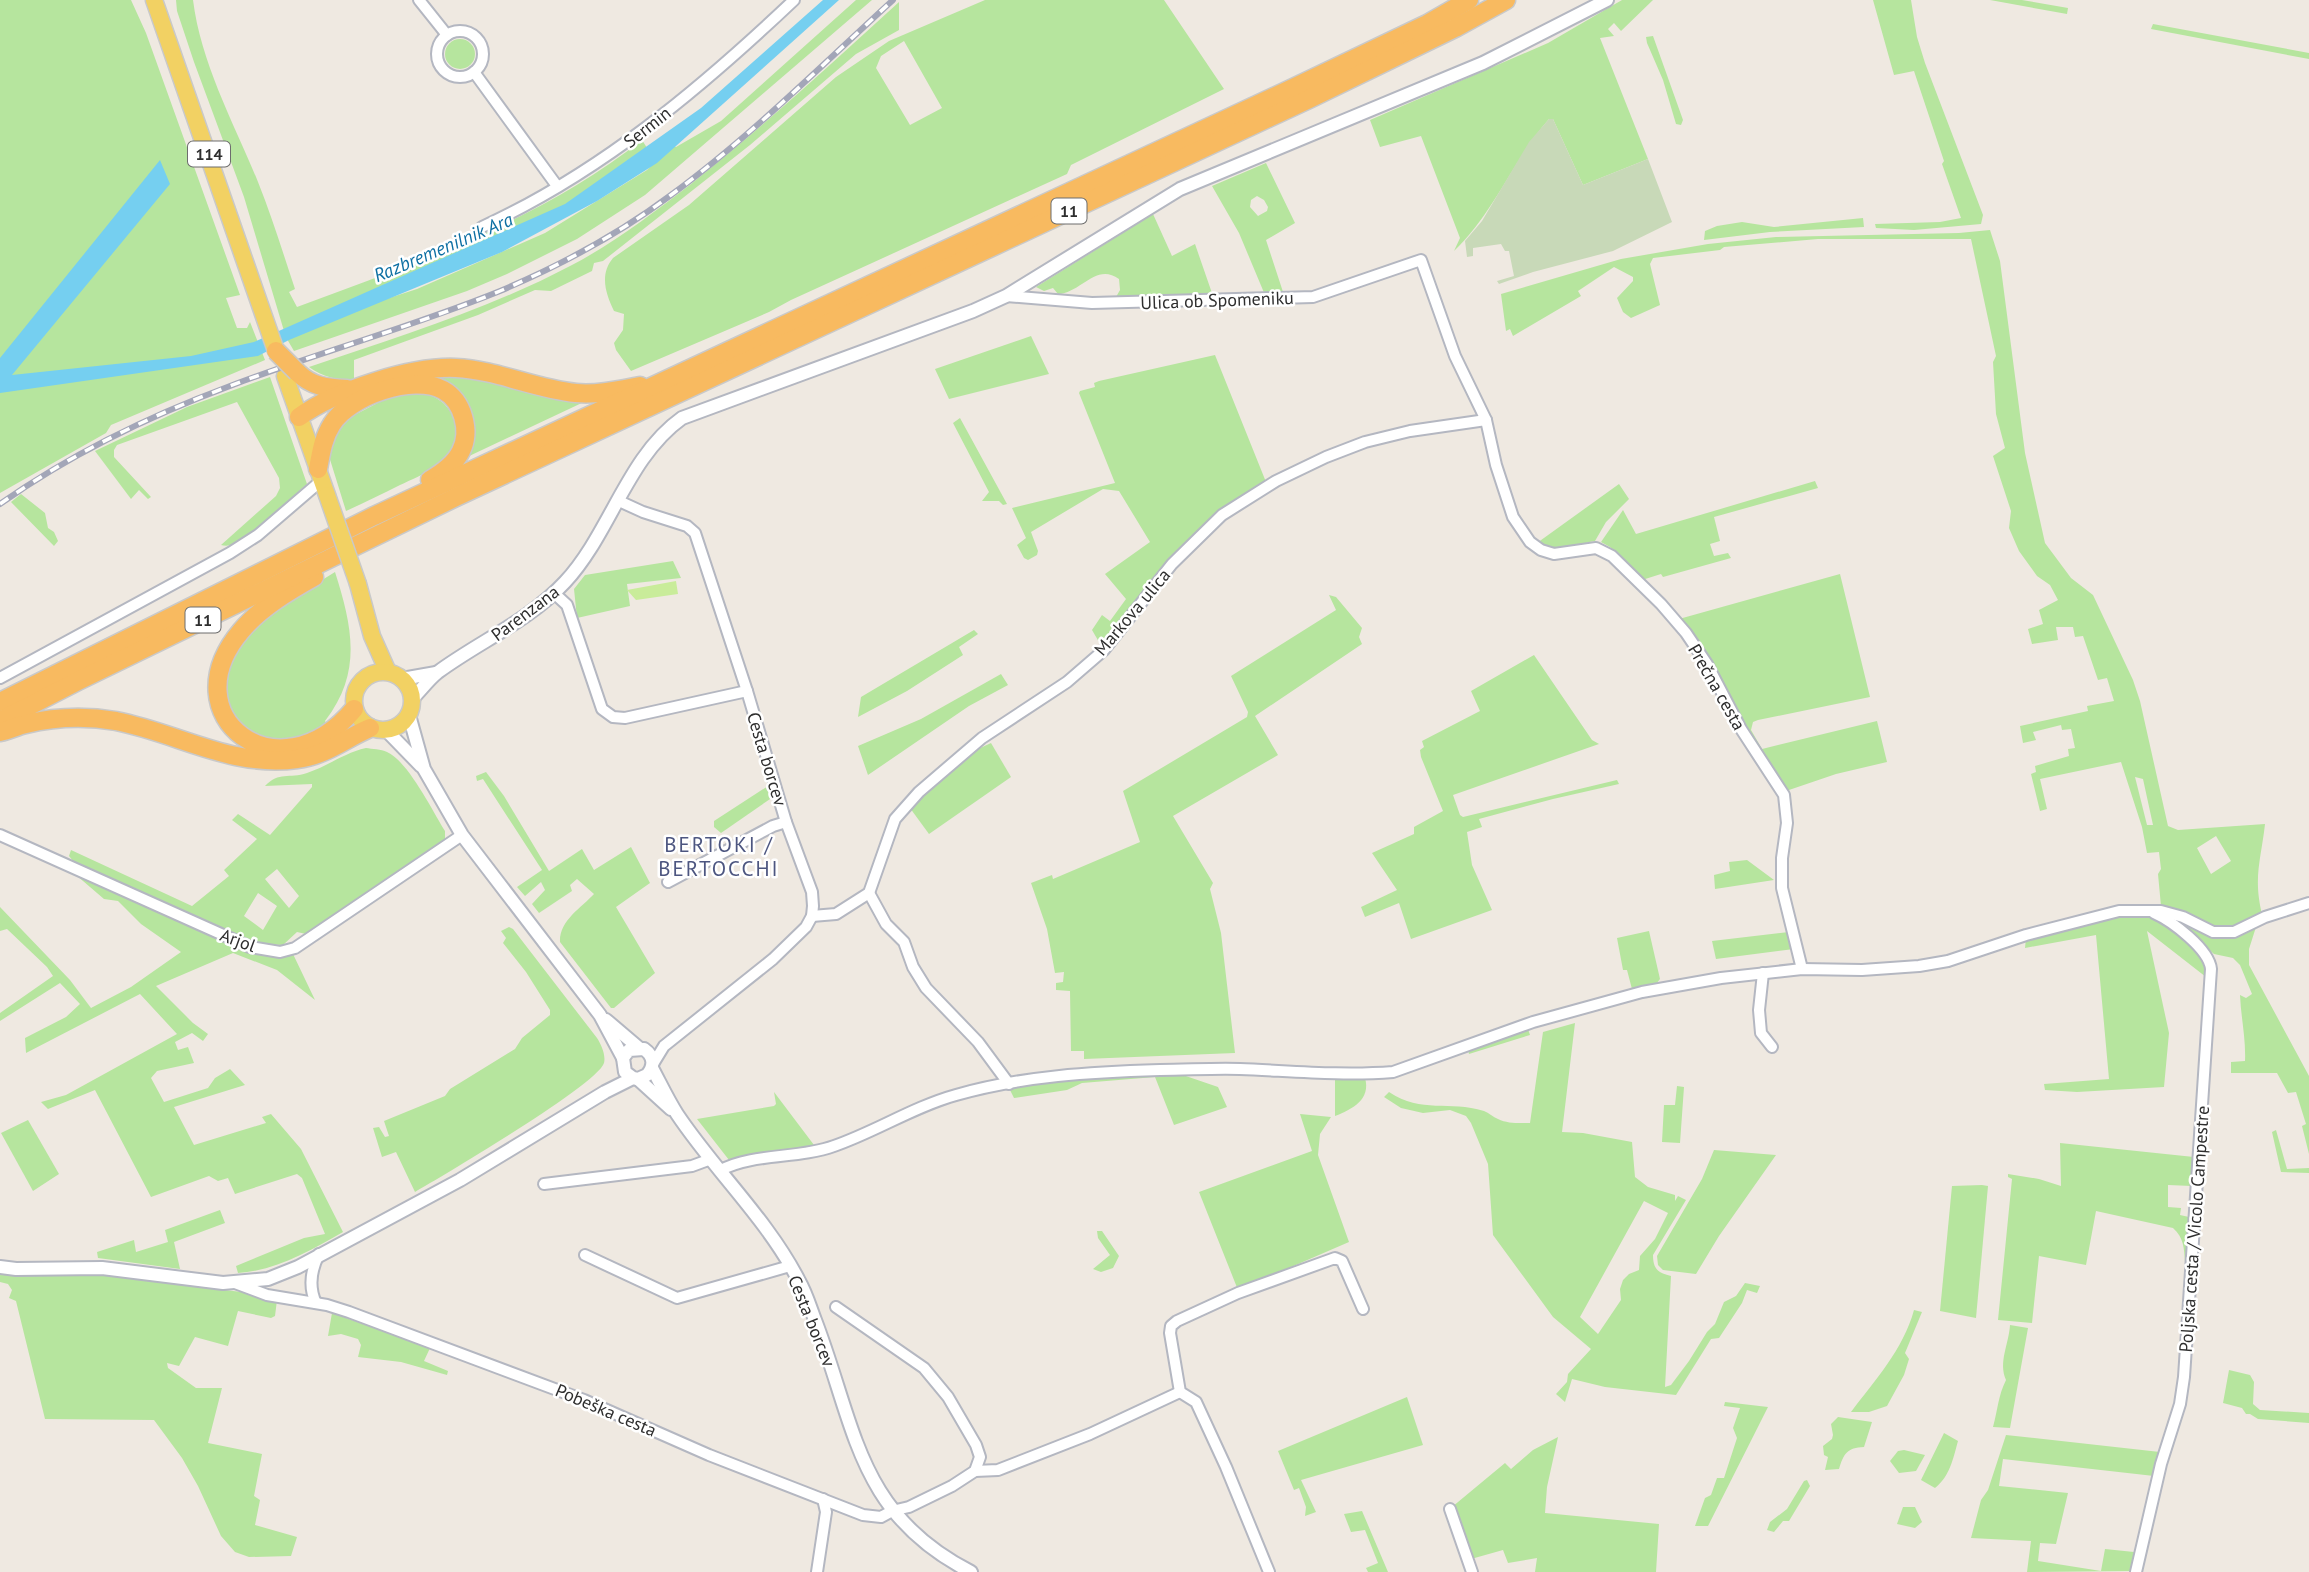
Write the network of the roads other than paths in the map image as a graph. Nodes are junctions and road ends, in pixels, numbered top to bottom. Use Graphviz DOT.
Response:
graph roads {
  1 [pos="154,0"];
  2 [pos="419,0"];
  3 [pos="794,0"];
  4 [pos="1469,0"];
  5 [pos="1506,0"];
  6 [pos="1607,0"];
  7 [pos="447,35"];
  8 [pos="474,72"];
  9 [pos="557,186"];
  10 [pos="482,228"];
  11 [pos="1422,260"];
  12 [pos="1006,296"];
  13 [pos="276,351"];
  14 [pos="291,374"];
  15 [pos="665,381"];
  16 [pos="354,389"];
  17 [pos="340,414"];
  18 [pos="299,417"];
  19 [pos="1486,420"];
  20 [pos="322,482"];
  21 [pos="619,501"];
  22 [pos="374,516"];
  23 [pos="407,520"];
  24 [pos="554,593"];
  25 [pos="372,636"];
  26 [pos="437,673"];
  27 [pos="395,675"];
  28 [pos="365,677"];
  29 [pos="0,678"];
  30 [pos="747,691"];
  31 [pos="412,699"];
  32 [pos="0,702"];
  33 [pos="354,709"];
  34 [pos="409,715"];
  35 [pos="0,721"];
  36 [pos="378,729"];
  37 [pos="0,732"];
  38 [pos="424,769"];
  39 [pos="786,822"];
  40 [pos="0,835"];
  41 [pos="462,835"];
  42 [pos="668,882"];
  43 [pos="869,893"];
  44 [pos="2309,903"];
  45 [pos="2149,910"];
  46 [pos="812,916"];
  47 [pos="1802,969"];
  48 [pos="1763,973"];
  49 [pos="600,1015"];
  50 [pos="664,1046"];
  51 [pos="1772,1046"];
  52 [pos="642,1049"];
  53 [pos="623,1063"];
  54 [pos="652,1065"];
  55 [pos="635,1078"];
  56 [pos="1009,1084"];
  57 [pos="605,1092"];
  58 [pos="677,1113"];
  59 [pos="712,1159"];
  60 [pos="721,1170"];
  61 [pos="544,1184"];
  62 [pos="319,1254"];
  63 [pos="585,1255"];
  64 [pos="790,1266"];
  65 [pos="0,1267"];
  66 [pos="235,1283"];
  67 [pos="316,1303"];
  68 [pos="836,1307"];
  69 [pos="1363,1309"];
  70 [pos="1180,1392"];
  71 [pos="975,1471"];
  72 [pos="823,1499"];
  73 [pos="1450,1509"];
  74 [pos="892,1511"];
  75 [pos="817,1572"];
  76 [pos="971,1572"];
  77 [pos="1269,1572"];
  78 [pos="1472,1572"];
  79 [pos="2136,1572"];
  1 -- 13 [label="main road, 114"];
  2 -- 7 [label="street"];
  3 -- 9 [label="street, Sermin"];
  4 -- 15 [label="highway, 11"];
  5 -- 23 [label="highway, 11"];
  6 -- 12 [label="street, Parenzana"];
  7 -- 8 [label="street"];
  7 -- 8 [label="street"];
  8 -- 9 [label="street"];
  9 -- 10 [label="street, Sermin"];
  11 -- 12 [label="street, Ulica ob Spomeniku"];
  11 -- 19 [label="street, Prečna cesta"];
  12 -- 21 [label="street, Parenzana"];
  13 -- 14 [label="highway, bridge"];
  14 -- 16 [label="highway"];
  14 -- 18 [label="main road"];
  15 -- 16 [label="highway"];
  15 -- 22 [label="highway, 11"];
  16 -- 18 [label="highway"];
  17 -- 18 [label="highway"];
  17 -- 20 [label="highway"];
  17 -- 22 [label="highway"];
  18 -- 20 [label="main road"];
  19 -- 43 [label="street, Markova ulica"];
  19 -- 47 [label="street, Prečna cesta"];
  20 -- 25 [label="main road, bridge"];
  20 -- 29 [label="street"];
  21 -- 24 [label="street, Parenzana"];
  21 -- 30 [label="street, Cesta borcev"];
  22 -- 32 [label="highway, 11"];
  23 -- 33 [label="highway"];
  23 -- 35 [label="highway, 11"];
  24 -- 26 [label="street, Parenzana"];
  24 -- 30 [label="street"];
  25 -- 27 [label="main road"];
  25 -- 28 [label="main road"];
  26 -- 27 [label="street, Parenzana"];
  26 -- 31 [label="street, Parenzana"];
  27 -- 28 [label="main road"];
  27 -- 31 [label="main road"];
  28 -- 33 [label="main road"];
  30 -- 39 [label="street, Cesta borcev"];
  31 -- 34 [label="main road"];
  33 -- 36 [label="main road"];
  34 -- 36 [label="main road"];
  34 -- 38 [label="street"];
  36 -- 37 [label="highway"];
  36 -- 38 [label="street"];
  38 -- 41 [label="street"];
  39 -- 42 [label="street"];
  39 -- 46 [label="street, Cesta borcev"];
  40 -- 41 [label="street, Arjol"];
  41 -- 49 [label="street"];
  43 -- 46 [label="street"];
  43 -- 56 [label="street"];
  44 -- 45 [label="street"];
  45 -- 47 [label="street"];
  45 -- 79 [label="street, Poljska cesta / Vicolo Campestre"];
  46 -- 50 [label="street"];
  47 -- 48 [label="street"];
  48 -- 51 [label="street"];
  48 -- 56 [label="street"];
  49 -- 52 [label="street"];
  49 -- 53 [label="street"];
  50 -- 52 [label="street"];
  50 -- 54 [label="street"];
  52 -- 53 [label="street"];
  52 -- 54 [label="street"];
  53 -- 55 [label="street"];
  53 -- 57 [label="street"];
  54 -- 55 [label="street"];
  54 -- 58 [label="street, Cesta borcev"];
  55 -- 57 [label="street"];
  55 -- 58 [label="street, Cesta borcev"];
  56 -- 60 [label="street"];
  57 -- 62 [label="street"];
  58 -- 59 [label="street, Cesta borcev"];
  59 -- 60 [label="street, Cesta borcev"];
  59 -- 61 [label="street"];
  60 -- 64 [label="street, Cesta borcev"];
  62 -- 66 [label="street"];
  62 -- 67 [label="street"];
  63 -- 64 [label="street"];
  64 -- 74 [label="street, Cesta borcev"];
  65 -- 66 [label="street"];
  66 -- 67 [label="street, Pobeška cesta"];
  67 -- 72 [label="street, Pobeška cesta"];
  68 -- 71 [label="street"];
  69 -- 70 [label="street"];
  70 -- 71 [label="street"];
  70 -- 77 [label="street"];
  71 -- 74 [label="street, Pobeška cesta"];
  72 -- 74 [label="street, Pobeška cesta"];
  72 -- 75 [label="street"];
  73 -- 78 [label="street"];
  74 -- 76 [label="street, Cesta borcev"];
}
